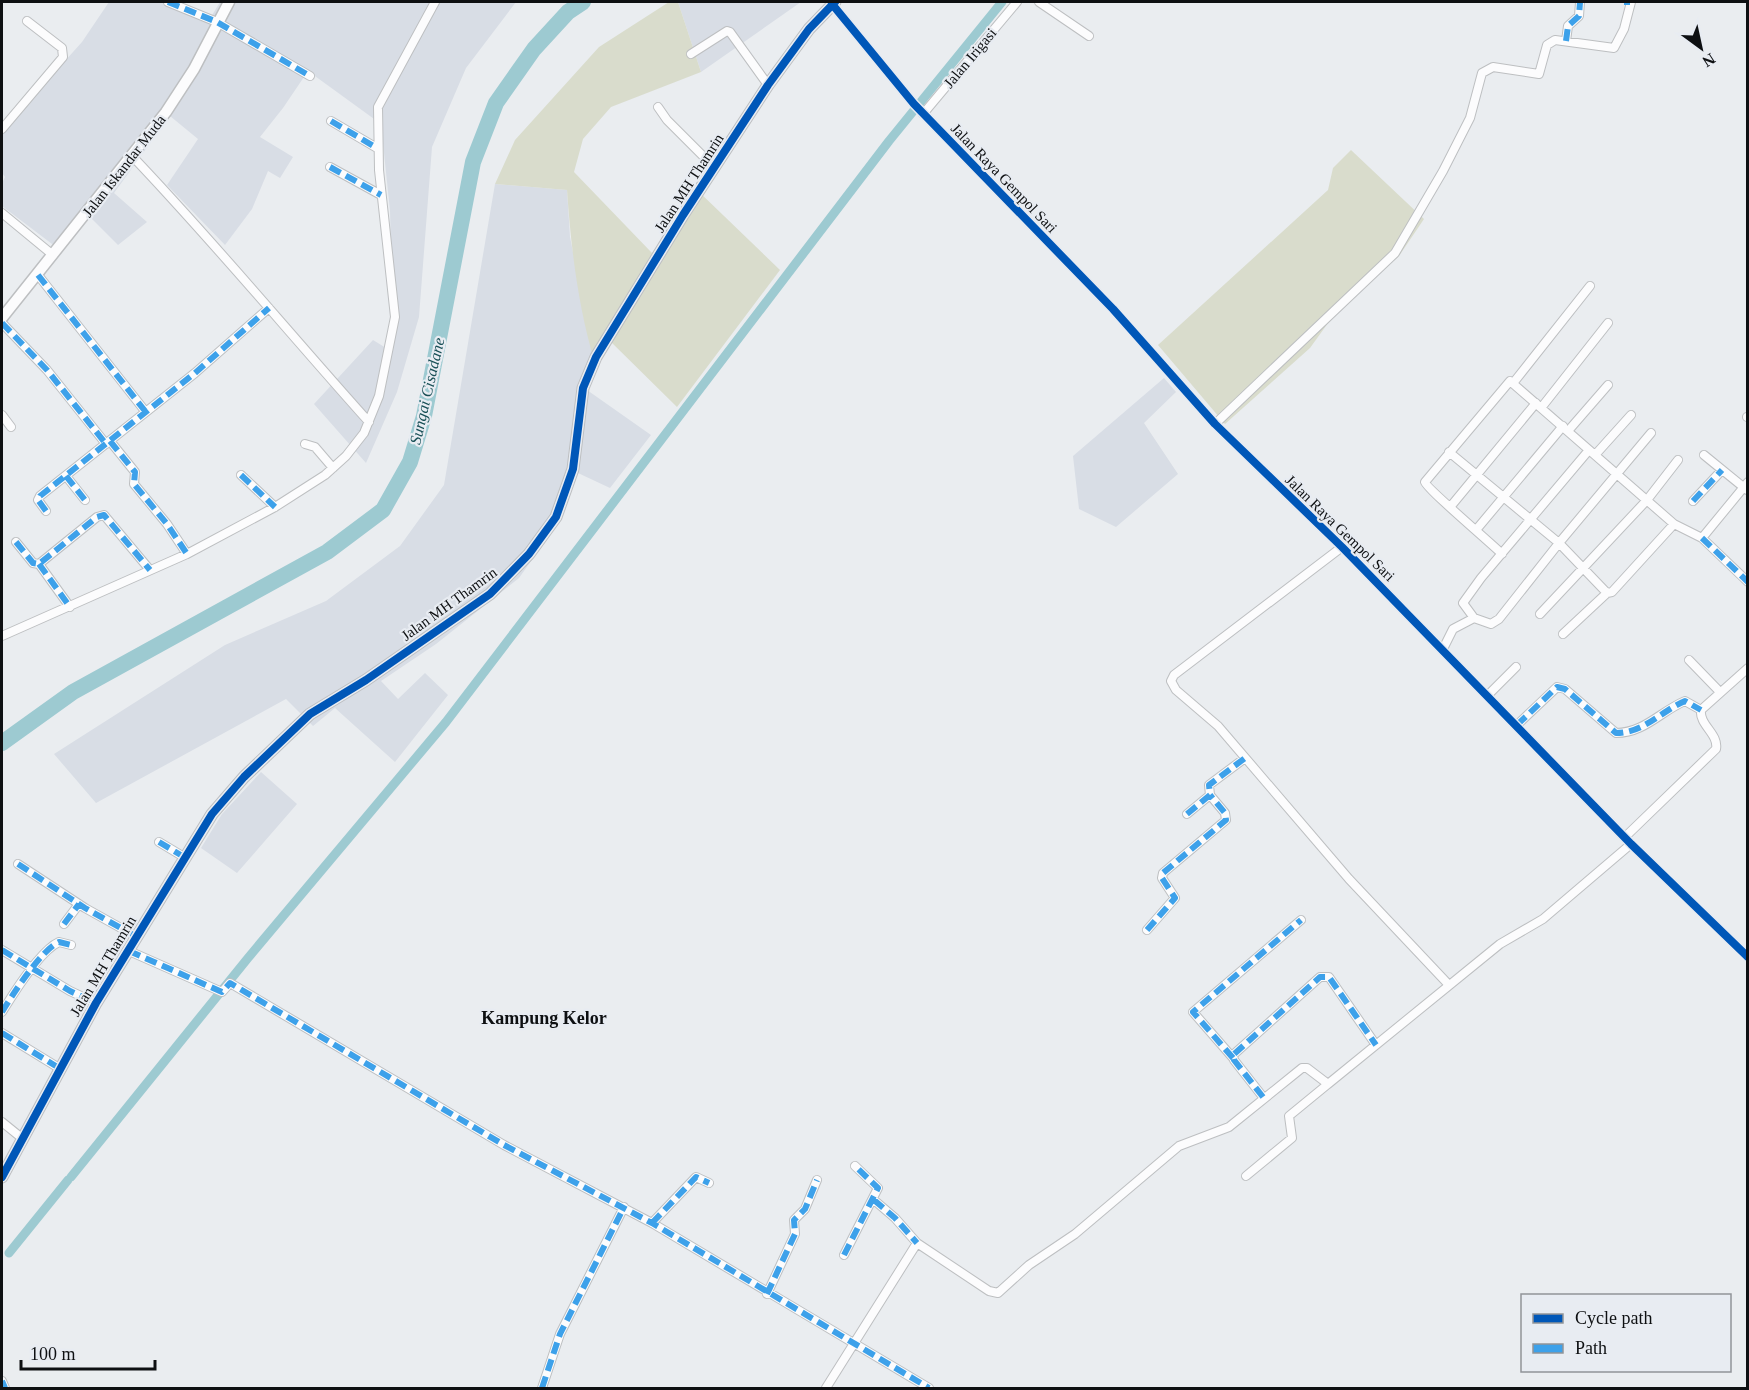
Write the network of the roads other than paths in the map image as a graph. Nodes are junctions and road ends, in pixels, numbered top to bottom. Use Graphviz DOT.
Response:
graph roads {
  1 [pos="168,2"];
  2 [pos="435,2"];
  3 [pos="1017,2"];
  4 [pos="1040,2"];
  5 [pos="1580,2"];
  6 [pos="1624,2"];
  7 [pos="1631,2"];
  8 [pos="834,3"];
  9 [pos="222,13"];
  10 [pos="27,21"];
  11 [pos="1089,36"];
  12 [pos="1566,41"];
  13 [pos="691,54"];
  14 [pos="310,76"];
  15 [pos="768,85"];
  16 [pos="658,107"];
  17 [pos="919,110"];
  18 [pos="331,121"];
  19 [pos="2,129"];
  20 [pos="377,148"];
  21 [pos="133,157"];
  22 [pos="330,166"];
  23 [pos="716,168"];
  24 [pos="381,195"];
  25 [pos="2,213"];
  26 [pos="53,255"];
  27 [pos="38,275"];
  28 [pos="1590,286"];
  29 [pos="269,308"];
  30 [pos="2,321"];
  31 [pos="1608,324"];
  32 [pos="1514,382"];
  33 [pos="1608,385"];
  34 [pos="1538,405"];
  35 [pos="145,411"];
  36 [pos="2,415"];
  37 [pos="1631,415"];
  38 [pos="369,422"];
  39 [pos="1215,424"];
  40 [pos="11,427"];
  41 [pos="1565,428"];
  42 [pos="1652,433"];
  43 [pos="108,442"];
  44 [pos="306,444"];
  45 [pos="1449,452"];
  46 [pos="1592,452"];
  47 [pos="1704,455"];
  48 [pos="1678,460"];
  49 [pos="333,468"];
  50 [pos="1722,470"];
  51 [pos="1477,474"];
  52 [pos="1616,474"];
  53 [pos="241,475"];
  54 [pos="66,476"];
  55 [pos="1746,487"];
  56 [pos="1504,496"];
  57 [pos="85,500"];
  58 [pos="1647,500"];
  59 [pos="1693,501"];
  60 [pos="1451,506"];
  61 [pos="275,507"];
  62 [pos="46,511"];
  63 [pos="1531,520"];
  64 [pos="1674,524"];
  65 [pos="1476,530"];
  66 [pos="1702,538"];
  67 [pos="16,542"];
  68 [pos="1559,543"];
  69 [pos="1342,547"];
  70 [pos="187,554"];
  71 [pos="1502,554"];
  72 [pos="39,564"];
  73 [pos="1584,567"];
  74 [pos="150,570"];
  75 [pos="1748,582"];
  76 [pos="1607,593"];
  77 [pos="70,607"];
  78 [pos="1540,614"];
  79 [pos="1474,618"];
  80 [pos="1563,634"];
  81 [pos="2,636"];
  82 [pos="1443,649"];
  83 [pos="1689,660"];
  84 [pos="1516,667"];
  85 [pos="1748,668"];
  86 [pos="1720,692"];
  87 [pos="1488,695"];
  88 [pos="1701,710"];
  89 [pos="1517,725"];
  90 [pos="1245,758"];
  91 [pos="1210,795"];
  92 [pos="1187,814"];
  93 [pos="1628,840"];
  94 [pos="159,842"];
  95 [pos="184,857"];
  96 [pos="18,864"];
  97 [pos="79,904"];
  98 [pos="1301,920"];
  99 [pos="64,924"];
  100 [pos="1147,930"];
  101 [pos="137,937"];
  102 [pos="71,945"];
  103 [pos="2,950"];
  104 [pos="129,951"];
  105 [pos="1748,957"];
  106 [pos="32,968"];
  107 [pos="1449,985"];
  108 [pos="96,1003"];
  109 [pos="2,1012"];
  110 [pos="2,1033"];
  111 [pos="1376,1045"];
  112 [pos="1233,1058"];
  113 [pos="59,1068"];
  114 [pos="1328,1084"];
  115 [pos="1263,1097"];
  116 [pos="2,1122"];
  117 [pos="23,1139"];
  118 [pos="855,1166"];
  119 [pos="1246,1176"];
  120 [pos="2,1177"];
  121 [pos="817,1180"];
  122 [pos="710,1183"];
  123 [pos="874,1200"];
  124 [pos="624,1207"];
  125 [pos="652,1223"];
  126 [pos="917,1243"];
  127 [pos="844,1255"];
  128 [pos="767,1294"];
  129 [pos="854,1344"];
  130 [pos="2,1381"];
  131 [pos="4,1389"];
  132 [pos="542,1389"];
  133 [pos="826,1389"];
  134 [pos="929,1389"];
  1 -- 9 [label="street"];
  2 -- 20 [label="street"];
  3 -- 17 [label="street, Jalan Irigasi"];
  4 -- 11 [label="street"];
  5 -- 12 [label="street"];
  6 -- 7 [label="street"];
  7 -- 12 [label="street"];
  8 -- 15 [label="street, Jalan MH Thamrin"];
  8 -- 17 [label="street, Jalan Raya Gempol Sari"];
  9 -- 14 [label="street"];
  9 -- 21 [label="street, Jalan Iskandar Muda"];
  10 -- 19 [label="street"];
  12 -- 39 [label="street"];
  13 -- 15 [label="street"];
  15 -- 23 [label="street, Jalan MH Thamrin"];
  16 -- 23 [label="street"];
  17 -- 39 [label="street, Jalan Raya Gempol Sari"];
  18 -- 20 [label="street"];
  20 -- 24 [label="street"];
  21 -- 26 [label="street, Jalan Iskandar Muda"];
  21 -- 29 [label="street"];
  22 -- 24 [label="street"];
  23 -- 95 [label="street, Jalan MH Thamrin"];
  24 -- 38 [label="street"];
  25 -- 26 [label="street"];
  26 -- 27 [label="street, Jalan Iskandar Muda"];
  27 -- 30 [label="street, Jalan Iskandar Muda"];
  27 -- 35 [label="street"];
  28 -- 32 [label="street"];
  29 -- 35 [label="street"];
  29 -- 38 [label="street"];
  30 -- 43 [label="street"];
  31 -- 34 [label="street"];
  32 -- 34 [label="street"];
  32 -- 45 [label="street"];
  33 -- 41 [label="street"];
  34 -- 41 [label="street"];
  34 -- 51 [label="street"];
  35 -- 43 [label="street"];
  36 -- 40 [label="street"];
  37 -- 46 [label="street"];
  38 -- 49 [label="street"];
  39 -- 69 [label="street, Jalan Raya Gempol Sari"];
  41 -- 46 [label="street"];
  41 -- 56 [label="street"];
  42 -- 52 [label="street"];
  43 -- 54 [label="street"];
  43 -- 70 [label="street"];
  44 -- 49 [label="street"];
  45 -- 51 [label="street"];
  45 -- 60 [label="street"];
  46 -- 52 [label="street"];
  46 -- 63 [label="street"];
  47 -- 50 [label="street"];
  48 -- 58 [label="street"];
  49 -- 61 [label="street"];
  50 -- 55 [label="street"];
  50 -- 59 [label="street"];
  51 -- 56 [label="street"];
  51 -- 60 [label="street"];
  52 -- 58 [label="street"];
  52 -- 68 [label="street"];
  53 -- 61 [label="street"];
  54 -- 57 [label="street"];
  54 -- 62 [label="street"];
  55 -- 66 [label="street"];
  56 -- 63 [label="street"];
  56 -- 65 [label="street"];
  58 -- 64 [label="street"];
  58 -- 73 [label="street"];
  60 -- 65 [label="street"];
  61 -- 70 [label="street"];
  63 -- 68 [label="street"];
  63 -- 71 [label="street"];
  64 -- 66 [label="street"];
  64 -- 76 [label="street"];
  65 -- 71 [label="street"];
  66 -- 75 [label="street"];
  67 -- 72 [label="street"];
  68 -- 73 [label="street"];
  68 -- 79 [label="street"];
  69 -- 82 [label="street, Jalan Raya Gempol Sari"];
  69 -- 90 [label="street"];
  70 -- 74 [label="street"];
  71 -- 79 [label="street"];
  72 -- 74 [label="street"];
  72 -- 77 [label="street"];
  73 -- 76 [label="street"];
  73 -- 78 [label="street"];
  74 -- 77 [label="street"];
  76 -- 80 [label="street"];
  77 -- 81 [label="street"];
  79 -- 82 [label="street"];
  82 -- 87 [label="street, Jalan Raya Gempol Sari"];
  83 -- 86 [label="street"];
  84 -- 87 [label="street"];
  85 -- 86 [label="street"];
  86 -- 88 [label="street"];
  87 -- 89 [label="street, Jalan Raya Gempol Sari"];
  88 -- 89 [label="street"];
  88 -- 93 [label="street"];
  89 -- 93 [label="street, Jalan Raya Gempol Sari"];
  90 -- 91 [label="street"];
  90 -- 107 [label="street"];
  91 -- 92 [label="street"];
  91 -- 100 [label="street"];
  93 -- 105 [label="street, Jalan Raya Gempol Sari"];
  93 -- 107 [label="street"];
  94 -- 95 [label="street"];
  95 -- 101 [label="street, Jalan MH Thamrin"];
  96 -- 97 [label="street"];
  97 -- 99 [label="street"];
  97 -- 101 [label="street"];
  98 -- 112 [label="street"];
  101 -- 104 [label="street, Jalan MH Thamrin"];
  102 -- 106 [label="street"];
  103 -- 106 [label="street"];
  104 -- 108 [label="street, Jalan MH Thamrin"];
  104 -- 124 [label="street"];
  106 -- 108 [label="street"];
  106 -- 109 [label="street"];
  107 -- 111 [label="street"];
  108 -- 113 [label="street, Jalan MH Thamrin"];
  110 -- 113 [label="street"];
  111 -- 112 [label="street"];
  111 -- 114 [label="street"];
  112 -- 115 [label="street"];
  113 -- 117 [label="street, Jalan MH Thamrin"];
  114 -- 115 [label="street"];
  114 -- 119 [label="street"];
  115 -- 126 [label="street"];
  116 -- 117 [label="street"];
  117 -- 120 [label="street, Jalan MH Thamrin"];
  118 -- 123 [label="street"];
  121 -- 128 [label="street"];
  122 -- 125 [label="street"];
  123 -- 126 [label="street"];
  123 -- 127 [label="street"];
  124 -- 125 [label="street"];
  124 -- 132 [label="street"];
  125 -- 128 [label="street"];
  126 -- 129 [label="street"];
  128 -- 129 [label="street"];
  129 -- 133 [label="street"];
  129 -- 134 [label="street"];
  130 -- 131 [label="street"];
}
